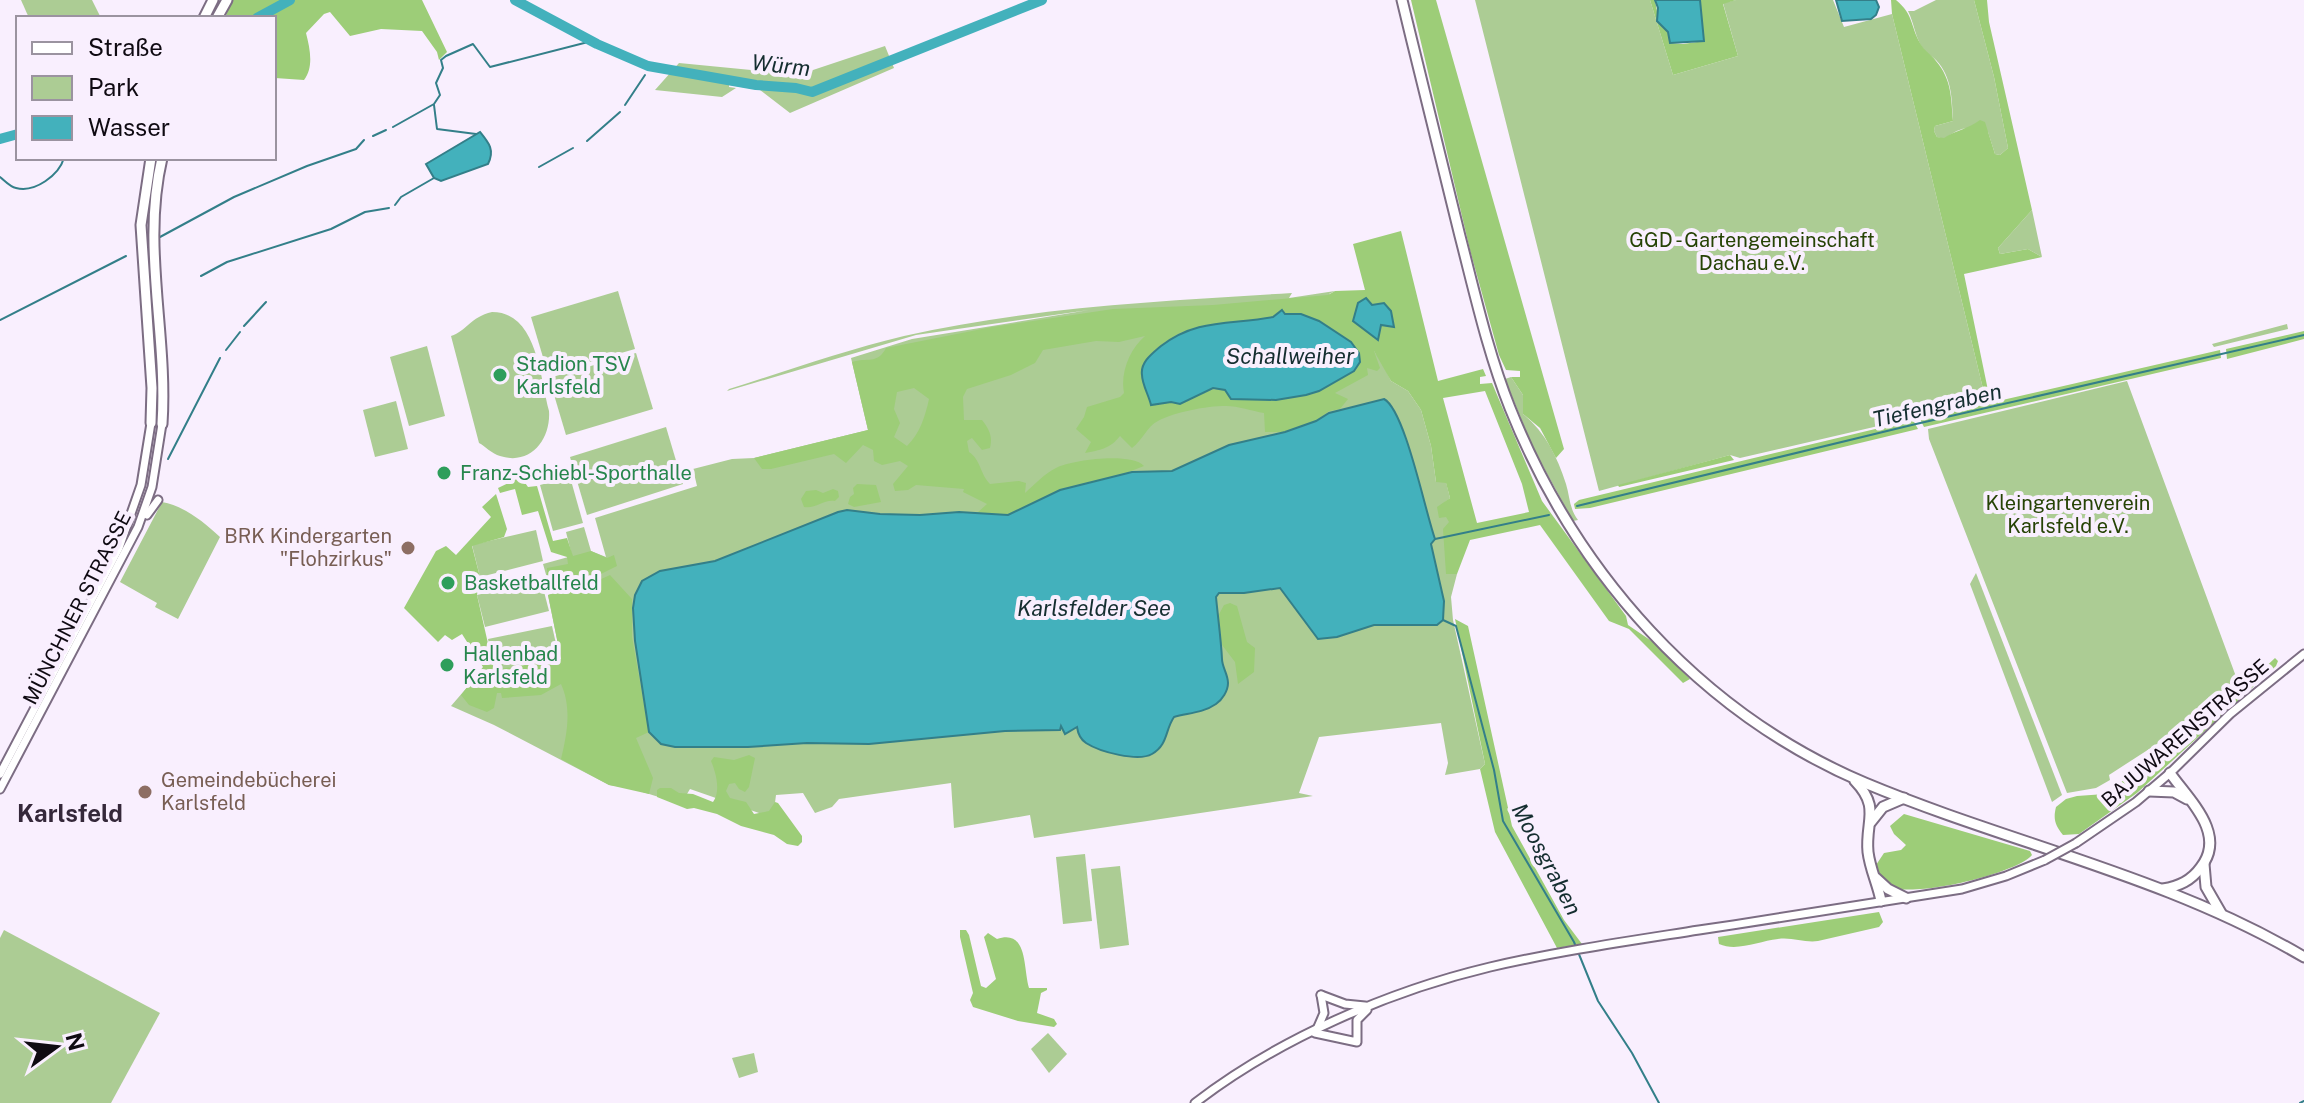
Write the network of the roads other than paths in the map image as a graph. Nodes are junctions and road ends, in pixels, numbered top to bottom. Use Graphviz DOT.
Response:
graph roads {
  1 [pos="1402,0"];
  2 [pos="151,160"];
  3 [pos="162,160"];
  4 [pos="151,423"];
  5 [pos="162,424"];
  6 [pos="158,500"];
  7 [pos="138,527"];
  8 [pos="106,583"];
  9 [pos="2304,654"];
  10 [pos="51,686"];
  11 [pos="2170,773"];
  12 [pos="0,774"];
  13 [pos="1850,776"];
  14 [pos="0,789"];
  15 [pos="2149,791"];
  16 [pos="1904,798"];
  17 [pos="2189,801"];
  18 [pos="1871,822"];
  19 [pos="2204,864"];
  20 [pos="1875,877"];
  21 [pos="2163,889"];
  22 [pos="1906,898"];
  23 [pos="1881,901"];
  24 [pos="2221,913"];
  25 [pos="2304,957"];
  26 [pos="1375,1004"];
  27 [pos="1313,1033"];
  28 [pos="1195,1103"];
  1 -- 13 [label="highway"];
  2 -- 4 [label="highway"];
  3 -- 5 [label="highway"];
  4 -- 8 [label="main road, MÜNCHNER STRASSE"];
  5 -- 7 [label="main road, MÜNCHNER STRASSE"];
  6 -- 7 [label="main road"];
  7 -- 8 [label="main road, MÜNCHNER STRASSE"];
  8 -- 10 [label="main road, MÜNCHNER STRASSE"];
  9 -- 11 [label="main road, BAJUWARENSTRASSE"];
  10 -- 12 [label="main road, MÜNCHNER STRASSE"];
  10 -- 14 [label="main road, MÜNCHNER STRASSE"];
  11 -- 15 [label="main road, BAJUWARENSTRASSE"];
  11 -- 17 [label="highway"];
  13 -- 16 [label="highway"];
  13 -- 18 [label="highway"];
  15 -- 17 [label="highway"];
  15 -- 22 [label="main road, BAJUWARENSTRASSE, bridge"];
  16 -- 18 [label="highway"];
  16 -- 21 [label="highway"];
  17 -- 19 [label="highway"];
  18 -- 20 [label="highway"];
  19 -- 21 [label="highway"];
  19 -- 24 [label="highway"];
  20 -- 22 [label="highway"];
  20 -- 23 [label="highway"];
  21 -- 24 [label="highway"];
  22 -- 23 [label="main road, BAJUWARENSTRASSE"];
  23 -- 26 [label="main road, BAJUWARENSTRASSE"];
  24 -- 25 [label="highway"];
  26 -- 27 [label="main road"];
  26 -- 27 [label="main road"];
  26 -- 27 [label="main road"];
  27 -- 28 [label="main road"];
}
